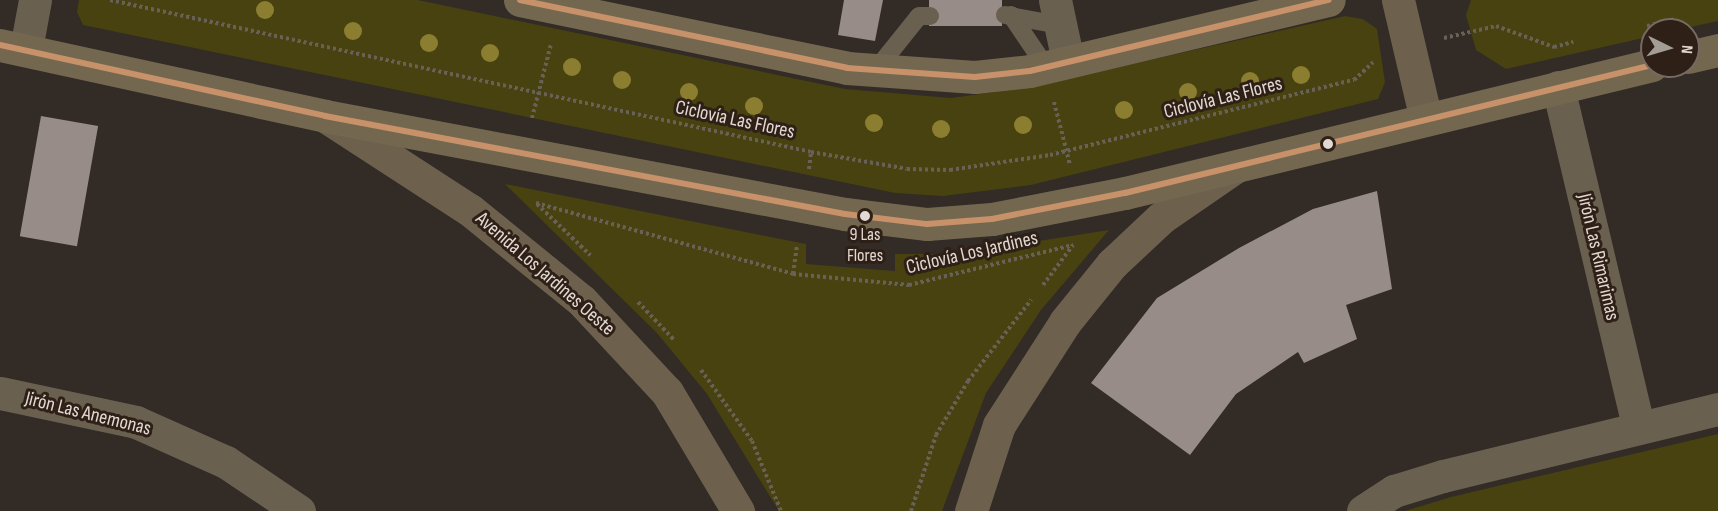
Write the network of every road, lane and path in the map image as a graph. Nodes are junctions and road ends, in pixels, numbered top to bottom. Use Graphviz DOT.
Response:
graph roads {
  1 [pos="35,0"];
  2 [pos="110,0"];
  3 [pos="520,0"];
  4 [pos="1329,0"];
  5 [pos="1398,0"];
  6 [pos="560,8"];
  7 [pos="1057,12"];
  8 [pos="930,16"];
  9 [pos="1685,17"];
  10 [pos="1681,18"];
  11 [pos="1470,31"];
  12 [pos="1576,42"];
  13 [pos="13,47"];
  14 [pos="1718,50"];
  15 [pos="1700,54"];
  16 [pos="1376,60"];
  17 [pos="1057,64"];
  18 [pos="1640,68"];
  19 [pos="875,71"];
  20 [pos="1558,87"];
  21 [pos="538,92"];
  22 [pos="325,116"];
  23 [pos="1426,119"];
  24 [pos="1066,151"];
  25 [pos="523,153"];
  26 [pos="1237,165"];
  27 [pos="1079,202"];
  28 [pos="536,203"];
  29 [pos="0,393"];
  30 [pos="1718,409"];
  31 [pos="1638,426"];
  32 [pos="299,511"];
  33 [pos="738,511"];
  34 [pos="912,511"];
  35 [pos="971,511"];
  36 [pos="1363,511"];
  1 -- 13 [label="street"];
  2 -- 21 [label="path, Ciclovía Las Flores"];
  3 -- 6 [label="main road"];
  4 -- 17 [label="main road"];
  5 -- 23 [label="main road"];
  6 -- 19 [label="main road"];
  6 -- 21 [label="path"];
  7 -- 17 [label="street"];
  7 -- 17 [label="lane"];
  8 -- 19 [label="lane"];
  9 -- 10 [label="path"];
  11 -- 12 [label="path"];
  13 -- 22 [label="main road"];
  14 -- 15 [label="main road"];
  16 -- 24 [label="path, Ciclovía Las Flores"];
  17 -- 19 [label="main road"];
  17 -- 24 [label="path"];
  18 -- 20 [label="main road"];
  20 -- 23 [label="main road"];
  20 -- 31 [label="street, Jirón Las Rimarimas"];
  21 -- 24 [label="path, Ciclovía Las Flores"];
  21 -- 25 [label="path"];
  22 -- 25 [label="main road"];
  22 -- 33 [label="main road, Avenida Los Jardines Oeste"];
  23 -- 26 [label="main road"];
  24 -- 27 [label="path"];
  25 -- 27 [label="main road"];
  26 -- 27 [label="main road"];
  26 -- 35 [label="main road"];
  28 -- 34 [label="path, Ciclovía Los Jardines"];
  29 -- 32 [label="street, Jirón Las Anemonas"];
  30 -- 31 [label="street"];
  31 -- 36 [label="street"];
}
